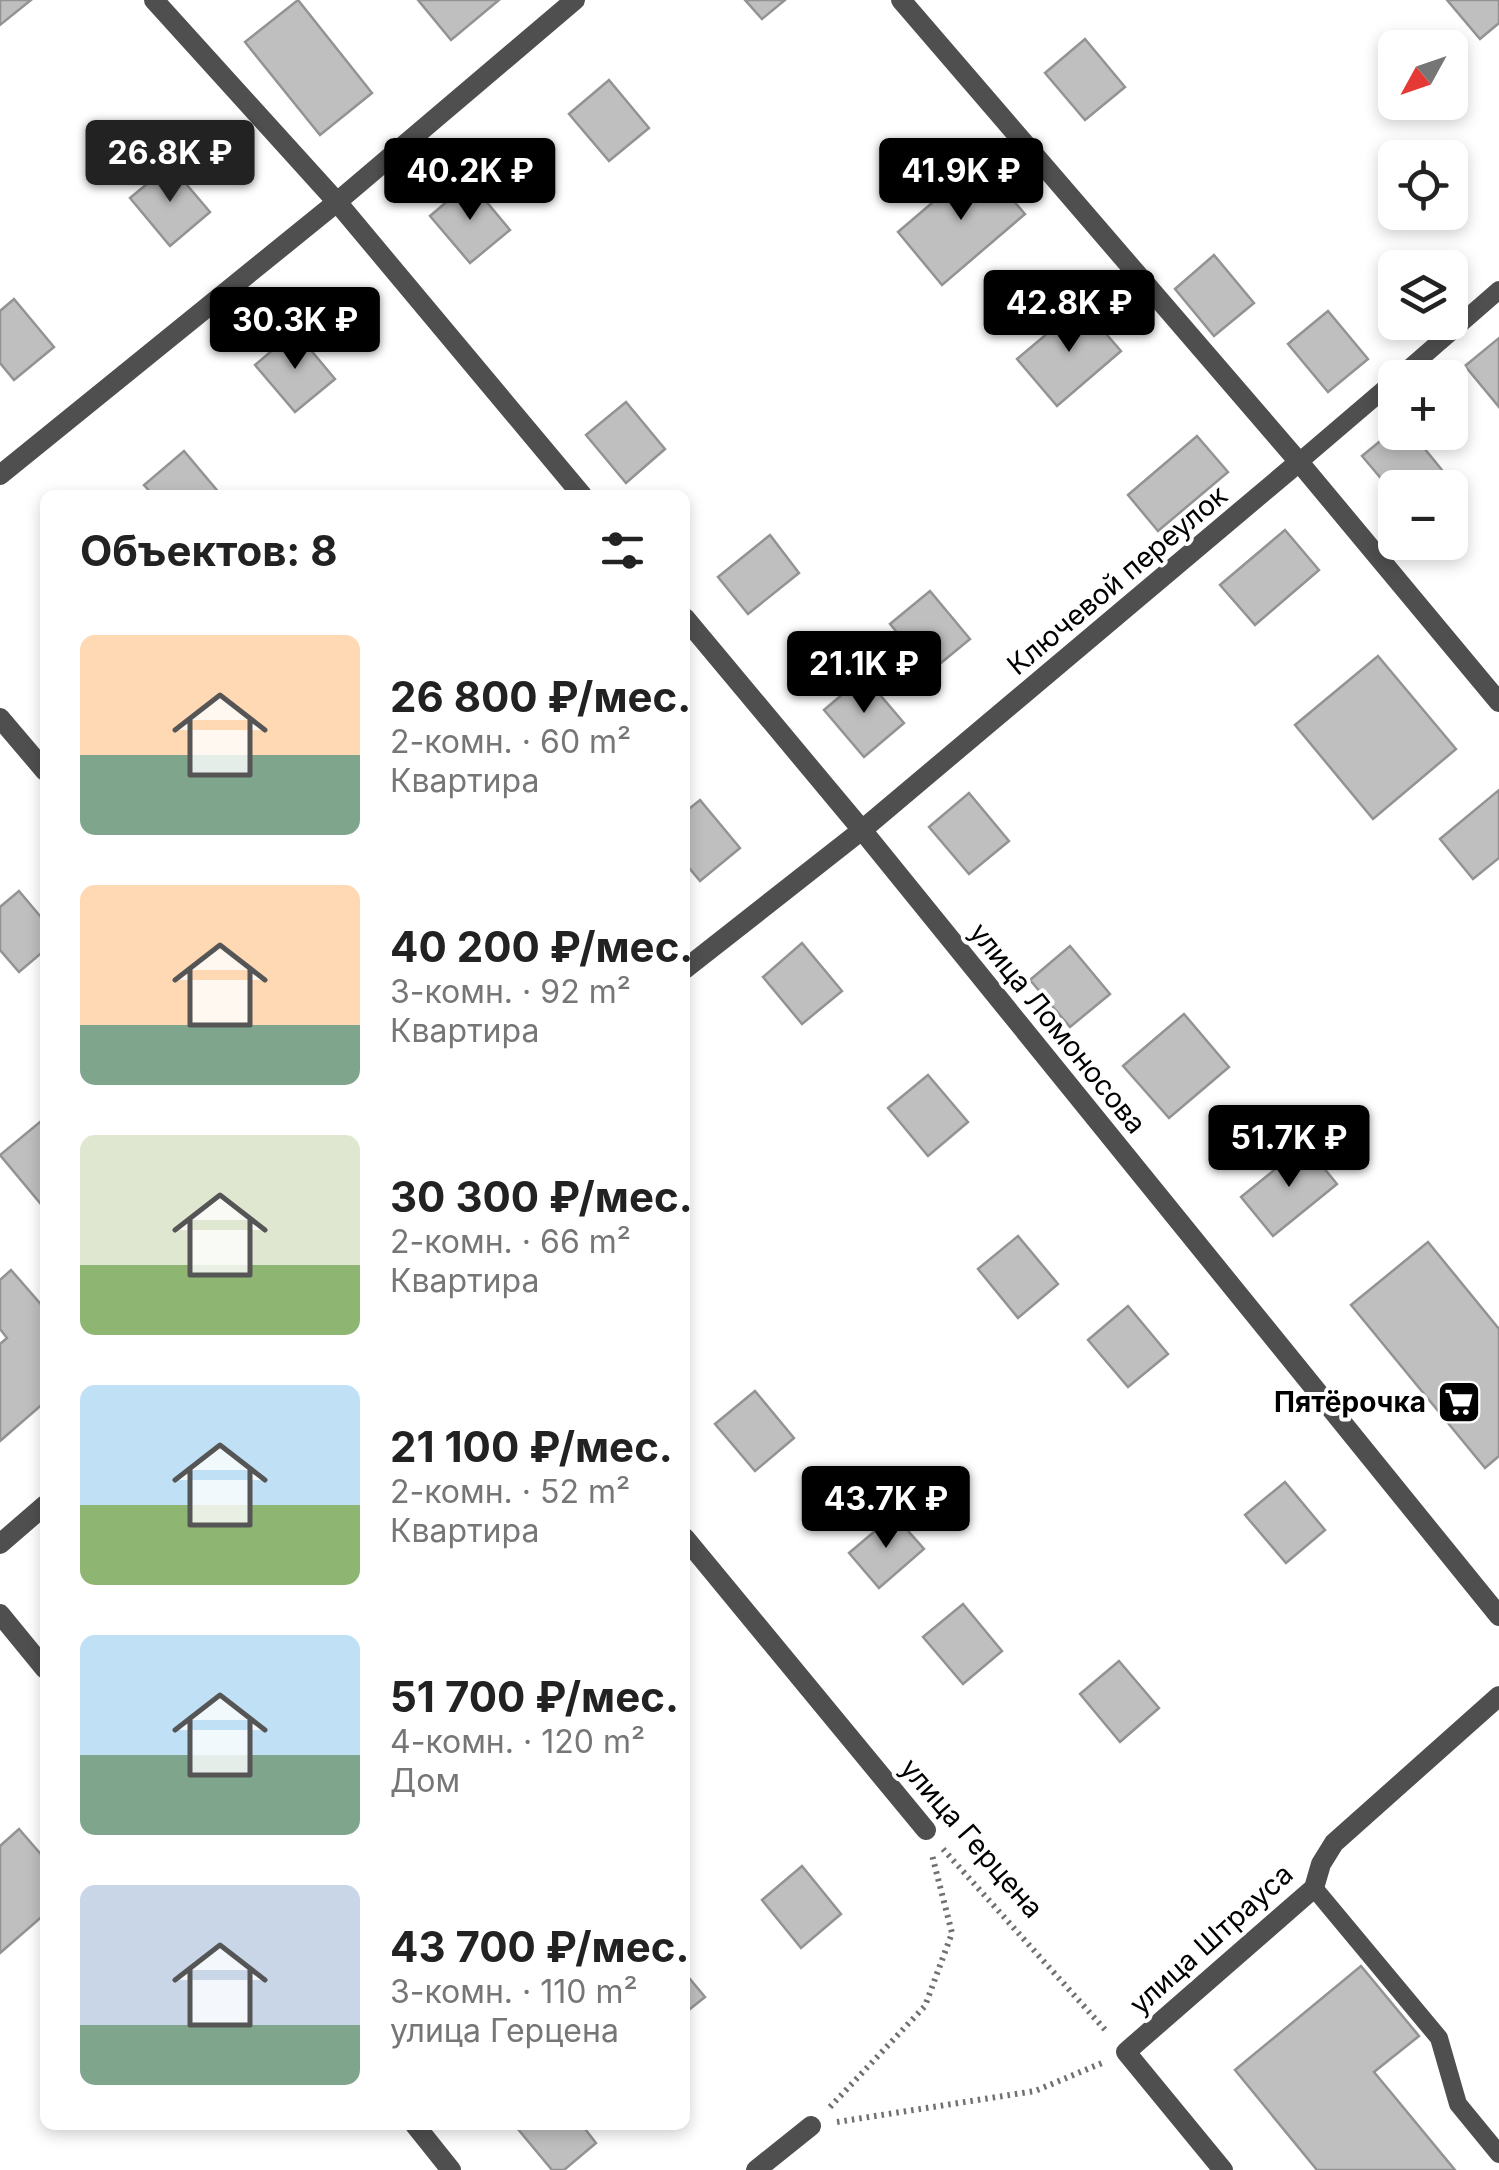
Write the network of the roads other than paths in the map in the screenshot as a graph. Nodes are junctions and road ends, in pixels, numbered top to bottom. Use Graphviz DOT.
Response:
graph roads {
  1 [pos="154,0"];
  2 [pos="575,0"];
  3 [pos="902,0"];
  4 [pos="337,202"];
  5 [pos="1499,290"];
  6 [pos="1418,360"];
  7 [pos="1378,394"];
  8 [pos="1299,462"];
  9 [pos="0,475"];
  10 [pos="578,490"];
  11 [pos="690,624"];
  12 [pos="1499,702"];
  13 [pos="0,718"];
  14 [pos="40,766"];
  15 [pos="862,830"];
  16 [pos="690,965"];
  17 [pos="40,1509"];
  18 [pos="0,1544"];
  19 [pos="690,1544"];
  20 [pos="0,1614"];
  21 [pos="1499,1616"];
  22 [pos="40,1663"];
  23 [pos="1499,1696"];
  24 [pos="926,1830"];
  25 [pos="1314,1888"];
  26 [pos="812,2126"];
  27 [pos="419,2130"];
  28 [pos="1499,2154"];
  29 [pos="451,2170"];
  30 [pos="756,2170"];
  31 [pos="1223,2170"];
  1 -- 4 [label="street"];
  2 -- 4 [label="street"];
  3 -- 8 [label="street"];
  4 -- 9 [label="street"];
  4 -- 10 [label="street"];
  5 -- 6 [label="lane, Ключевой переулок"];
  7 -- 8 [label="lane, Ключевой переулок"];
  8 -- 12 [label="street"];
  8 -- 15 [label="street, Ключевой переулок"];
  11 -- 15 [label="street, улица Ломоносова"];
  13 -- 14 [label="street"];
  15 -- 16 [label="street, Ключевой переулок"];
  15 -- 21 [label="street, улица Ломоносова"];
  17 -- 18 [label="street"];
  19 -- 24 [label="street, улица Герцена"];
  20 -- 22 [label="street"];
  23 -- 25 [label="street, улица Штрауса"];
  25 -- 28 [label="lane"];
  25 -- 31 [label="street, улица Штрауса"];
  26 -- 30 [label="street"];
  27 -- 29 [label="street"];
}
